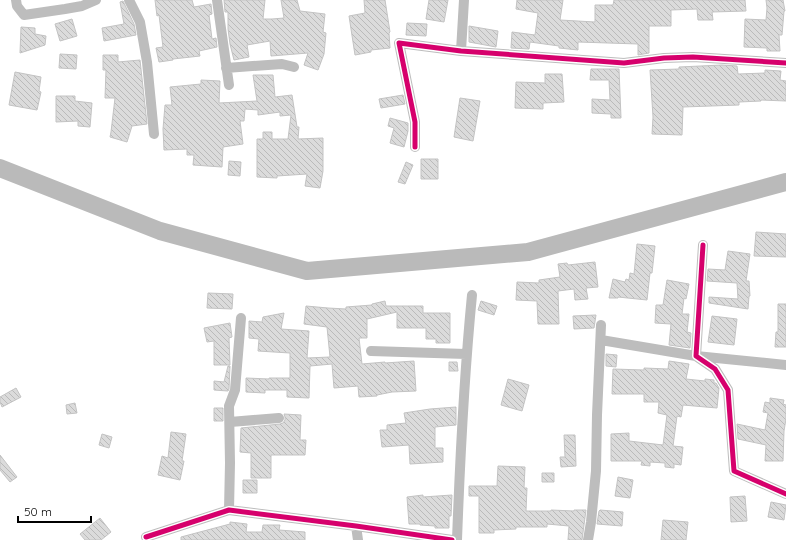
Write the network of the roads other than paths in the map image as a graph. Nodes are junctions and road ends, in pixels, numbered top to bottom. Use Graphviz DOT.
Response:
graph roads {
  1 [pos="16,0"];
  2 [pos="96,0"];
  3 [pos="129,0"];
  4 [pos="217,0"];
  5 [pos="464,0"];
  6 [pos="461,51"];
  7 [pos="786,63"];
  8 [pos="294,67"];
  9 [pos="226,68"];
  10 [pos="229,85"];
  11 [pos="154,134"];
  12 [pos="415,147"];
  13 [pos="703,245"];
  14 [pos="472,295"];
  15 [pos="241,318"];
  16 [pos="601,325"];
  17 [pos="601,340"];
  18 [pos="371,351"];
  19 [pos="466,354"];
  20 [pos="696,356"];
  21 [pos="786,365"];
  22 [pos="279,418"];
  23 [pos="230,422"];
  24 [pos="786,494"];
  25 [pos="229,510"];
  26 [pos="356,526"];
  27 [pos="146,537"];
  28 [pos="358,540"];
  29 [pos="452,540"];
  30 [pos="457,540"];
  31 [pos="588,540"];
  1 -- 2 [label="street"];
  3 -- 11 [label="street"];
  4 -- 9 [label="street"];
  5 -- 6 [label="street"];
  6 -- 7 [label="street"];
  6 -- 12 [label="street"];
  8 -- 9 [label="street"];
  9 -- 10 [label="street"];
  13 -- 20 [label="street"];
  14 -- 19 [label="street"];
  15 -- 23 [label="street"];
  16 -- 17 [label="street"];
  17 -- 20 [label="street"];
  17 -- 31 [label="street"];
  18 -- 19 [label="street"];
  19 -- 30 [label="street"];
  20 -- 21 [label="street"];
  20 -- 24 [label="street"];
  22 -- 23 [label="street"];
  23 -- 25 [label="street"];
  25 -- 26 [label="street"];
  25 -- 27 [label="street"];
  26 -- 28 [label="street"];
  26 -- 29 [label="street"];
}
